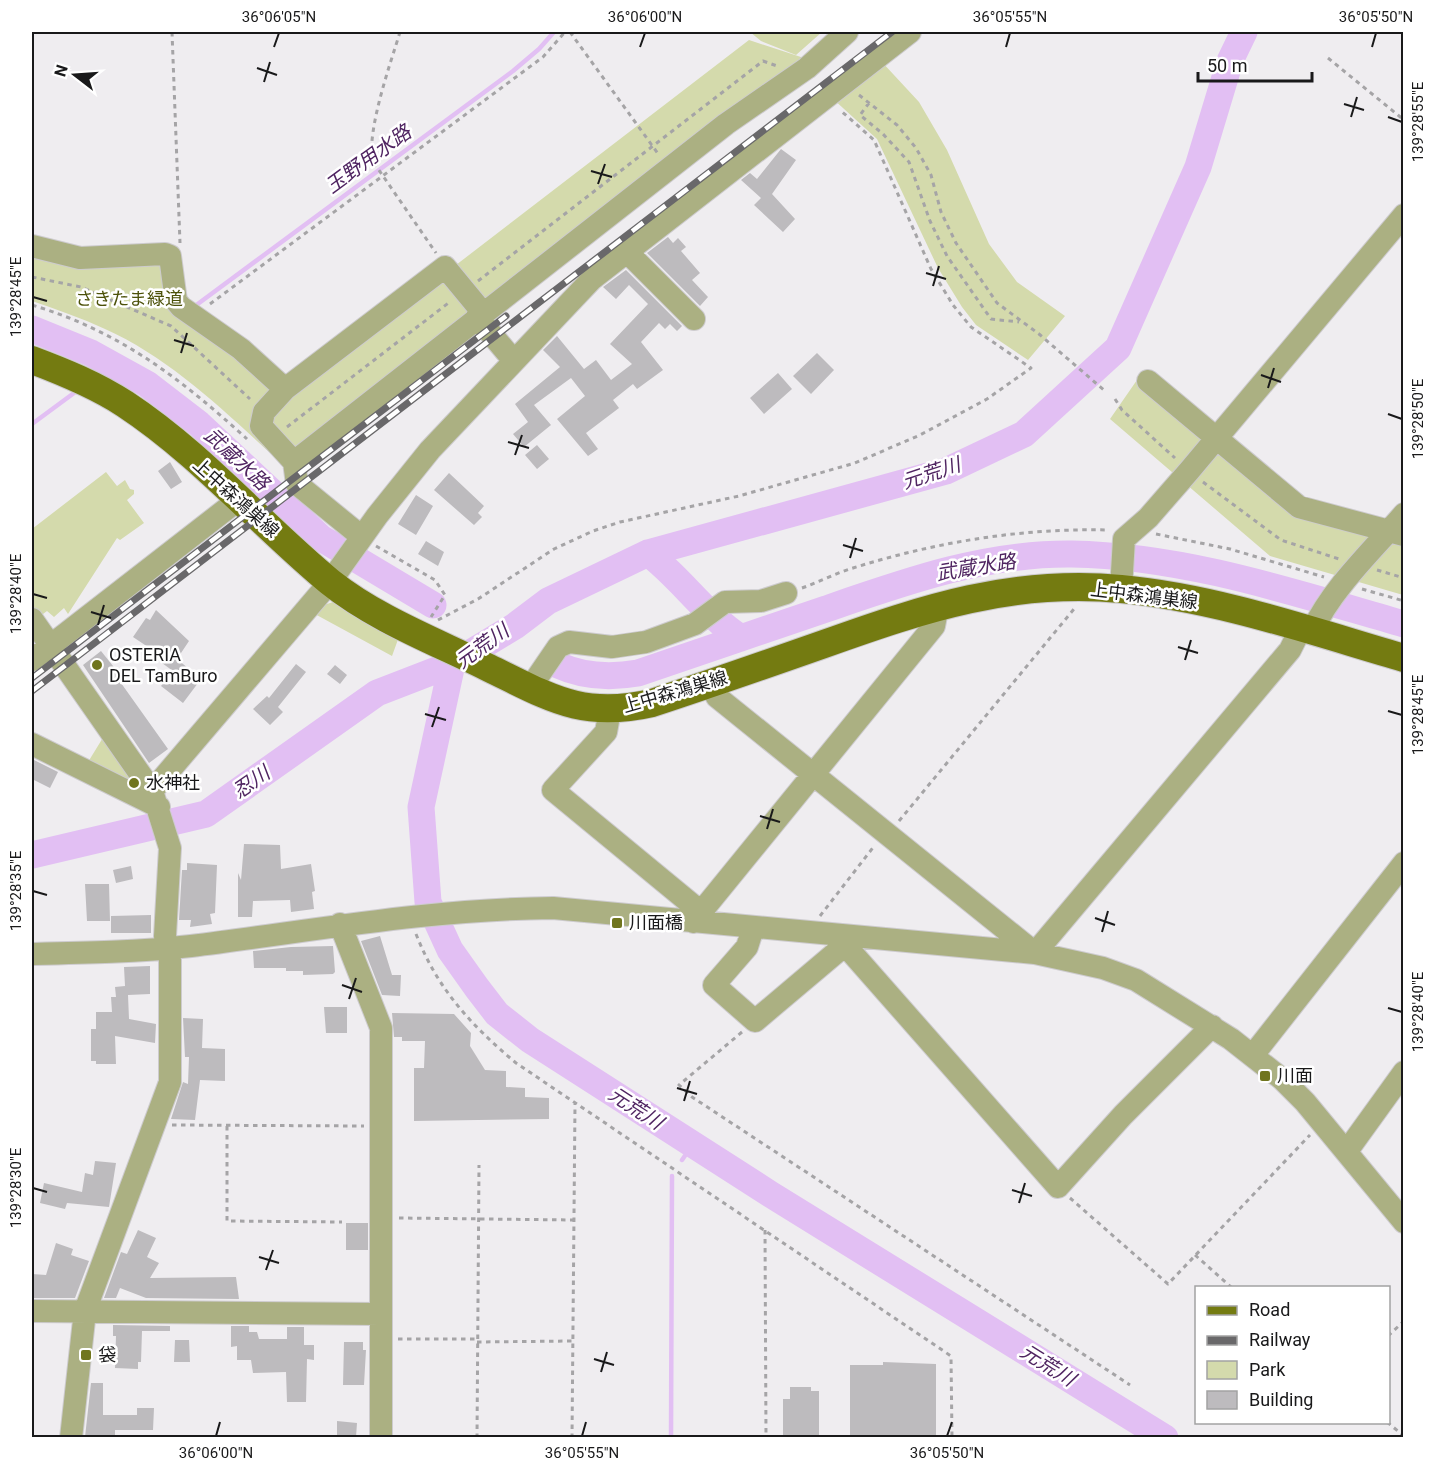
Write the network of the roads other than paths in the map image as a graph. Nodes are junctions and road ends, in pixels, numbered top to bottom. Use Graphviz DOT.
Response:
graph roads {
  1 [pos="848,32"];
  2 [pos="910,32"];
  3 [pos="1404,215"];
  4 [pos="32,246"];
  5 [pos="626,251"];
  6 [pos="480,315"];
  7 [pos="694,319"];
  8 [pos="32,360"];
  9 [pos="514,361"];
  10 [pos="1148,381"];
  11 [pos="285,389"];
  12 [pos="1216,438"];
  13 [pos="294,462"];
  14 [pos="238,500"];
  15 [pos="1399,527"];
  16 [pos="359,541"];
  17 [pos="335,576"];
  18 [pos="1121,580"];
  19 [pos="786,593"];
  20 [pos="938,605"];
  21 [pos="32,619"];
  22 [pos="1310,626"];
  23 [pos="50,646"];
  24 [pos="1404,658"];
  25 [pos="32,660"];
  26 [pos="710,684"];
  27 [pos="524,685"];
  28 [pos="610,710"];
  29 [pos="32,744"];
  30 [pos="812,773"];
  31 [pos="155,799"];
  32 [pos="1404,863"];
  33 [pos="697,917"];
  34 [pos="340,924"];
  35 [pos="753,928"];
  36 [pos="846,941"];
  37 [pos="168,948"];
  38 [pos="32,954"];
  39 [pos="1035,954"];
  40 [pos="1212,1026"];
  41 [pos="1253,1055"];
  42 [pos="1404,1072"];
  43 [pos="1347,1151"];
  44 [pos="1404,1222"];
  45 [pos="32,1311"];
  46 [pos="85,1311"];
  47 [pos="381,1314"];
  48 [pos="71,1437"];
  49 [pos="381,1437"];
  1 -- 6 [label="street"];
  2 -- 5 [label="street"];
  3 -- 12 [label="street"];
  4 -- 11 [label="street"];
  5 -- 7 [label="street"];
  5 -- 9 [label="street"];
  6 -- 9 [label="street"];
  6 -- 11 [label="street"];
  6 -- 13 [label="street"];
  8 -- 14 [label="main road, 上中森鴻巣線"];
  9 -- 16 [label="street"];
  10 -- 12 [label="street"];
  11 -- 13 [label="street"];
  12 -- 15 [label="street"];
  12 -- 18 [label="street"];
  13 -- 16 [label="street"];
  14 -- 17 [label="main road, 上中森鴻巣線"];
  14 -- 23 [label="street"];
  15 -- 22 [label="street"];
  16 -- 17 [label="street"];
  17 -- 27 [label="main road, 上中森鴻巣線"];
  17 -- 31 [label="street"];
  18 -- 20 [label="main road, 上中森鴻巣線"];
  18 -- 22 [label="main road, 上中森鴻巣線"];
  19 -- 27 [label="street"];
  20 -- 26 [label="main road, 上中森鴻巣線"];
  20 -- 30 [label="street"];
  21 -- 23 [label="street"];
  22 -- 24 [label="main road, 上中森鴻巣線"];
  22 -- 39 [label="street"];
  23 -- 25 [label="street"];
  23 -- 31 [label="street"];
  26 -- 28 [label="main road, 上中森鴻巣線"];
  26 -- 30 [label="street"];
  27 -- 28 [label="main road, 上中森鴻巣線"];
  28 -- 33 [label="street"];
  29 -- 31 [label="street"];
  30 -- 33 [label="street"];
  30 -- 39 [label="street"];
  31 -- 37 [label="street"];
  32 -- 41 [label="street"];
  33 -- 34 [label="street"];
  33 -- 35 [label="street"];
  34 -- 37 [label="street"];
  34 -- 47 [label="street"];
  35 -- 36 [label="street"];
  35 -- 36 [label="street"];
  36 -- 39 [label="street"];
  36 -- 40 [label="street"];
  37 -- 38 [label="street"];
  37 -- 46 [label="street"];
  39 -- 40 [label="street"];
  40 -- 41 [label="street"];
  41 -- 43 [label="street"];
  42 -- 43 [label="street"];
  43 -- 44 [label="street"];
  45 -- 46 [label="street"];
  46 -- 47 [label="street"];
  46 -- 48 [label="street"];
  47 -- 49 [label="street"];
}
